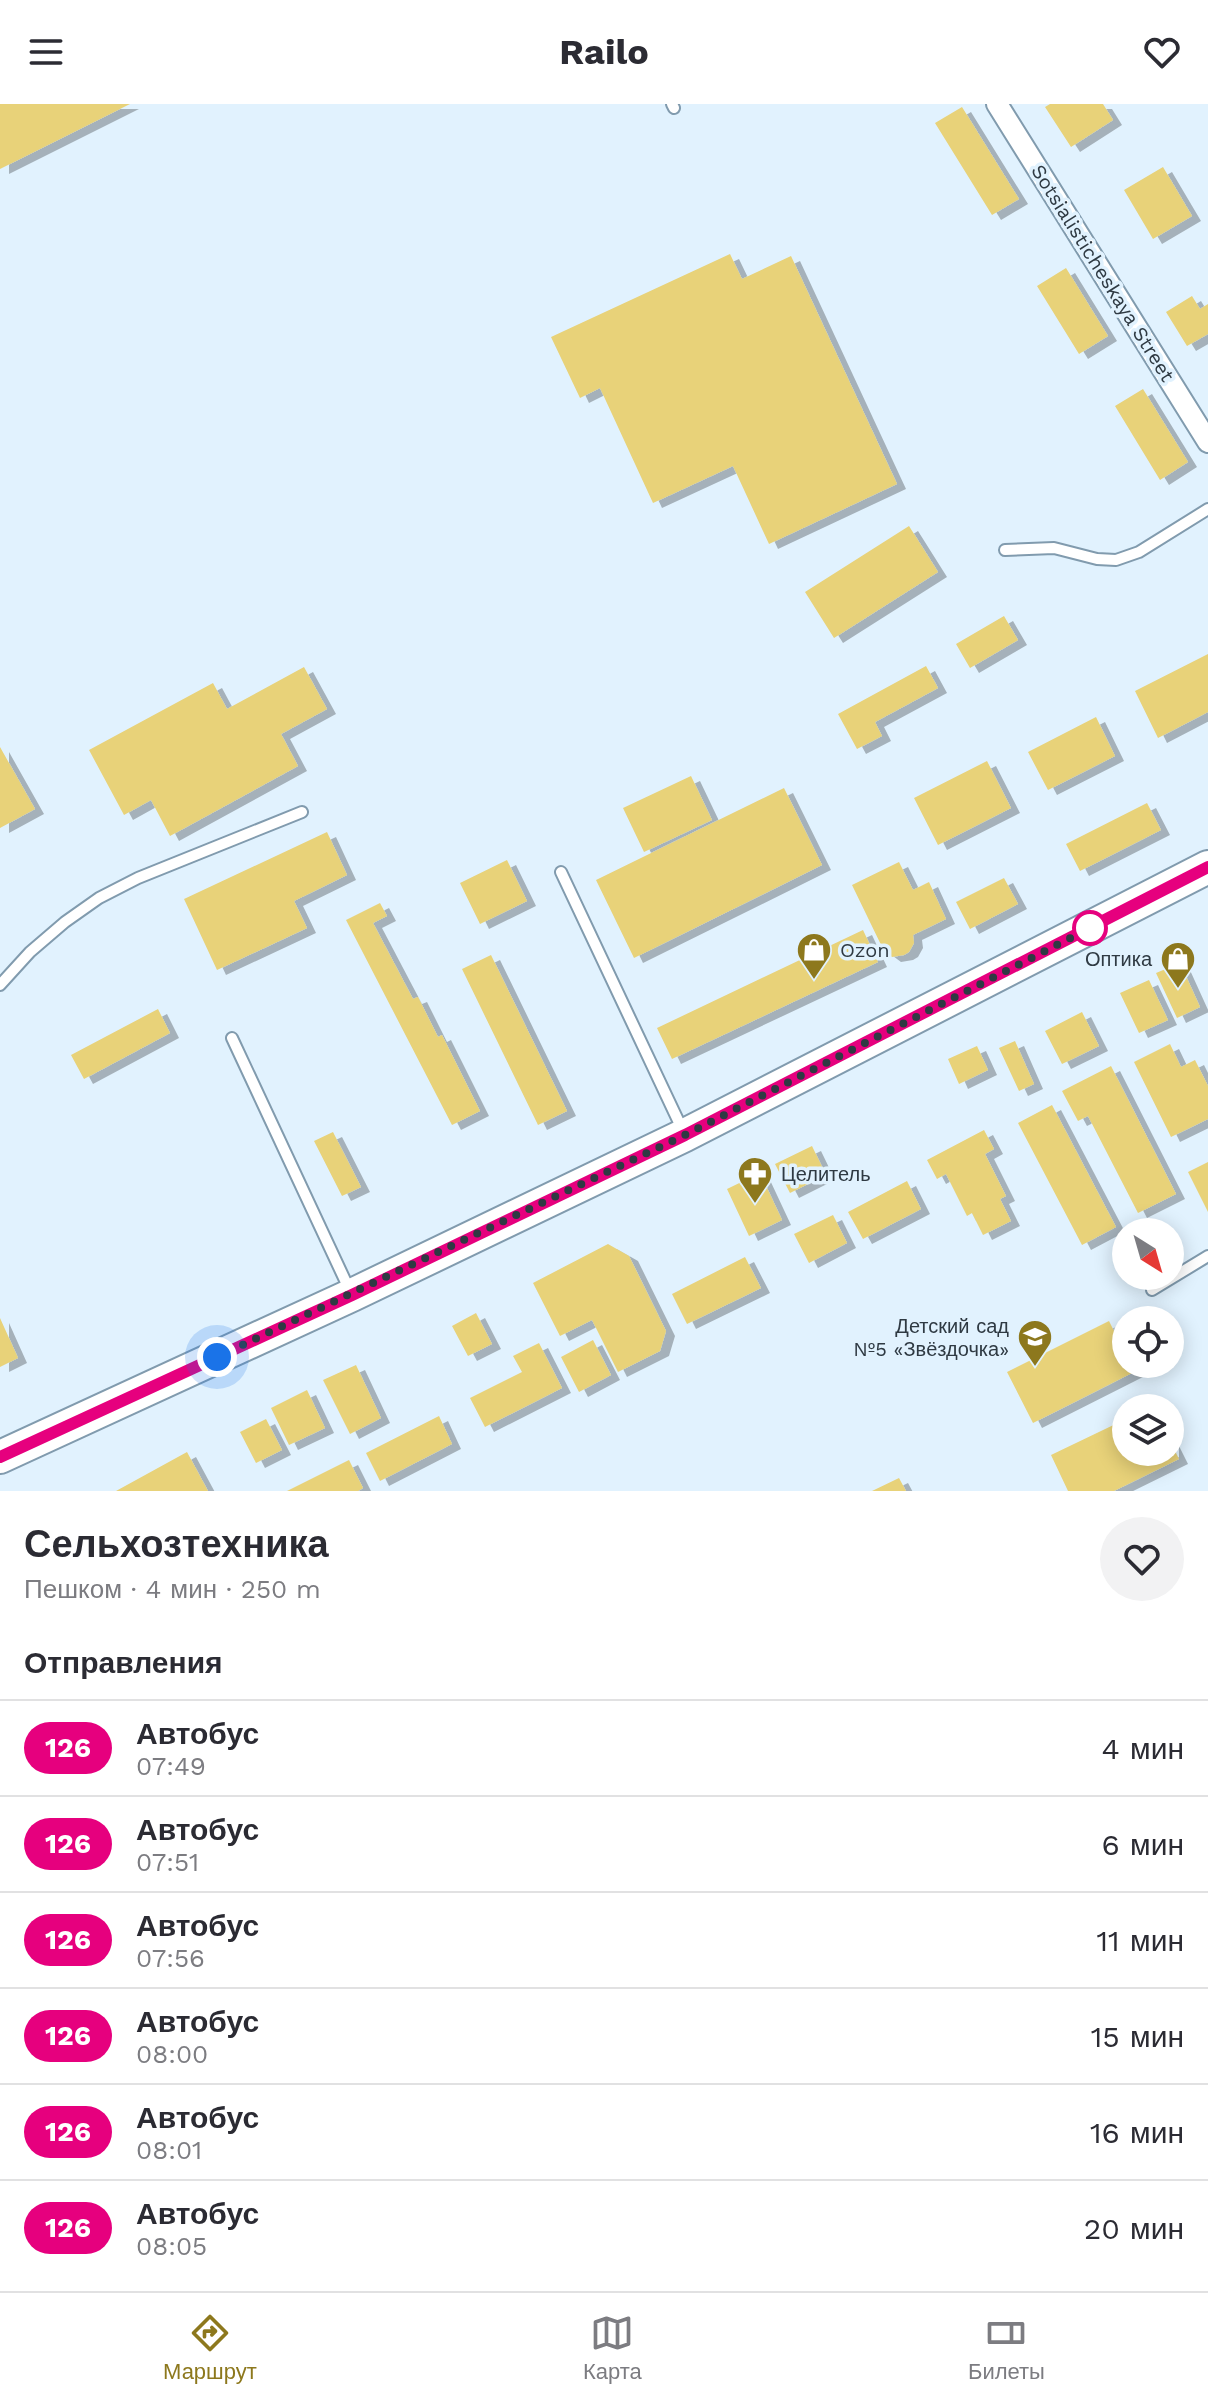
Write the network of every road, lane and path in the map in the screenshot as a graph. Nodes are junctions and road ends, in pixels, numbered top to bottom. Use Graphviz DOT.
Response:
graph roads {
  1 [pos="997,104"];
  2 [pos="1208,442"];
  3 [pos="1208,509"];
  4 [pos="1005,550"];
  5 [pos="302,812"];
  6 [pos="1208,867"];
  7 [pos="561,872"];
  8 [pos="0,985"];
  9 [pos="232,1038"];
  10 [pos="685,1135"];
  11 [pos="1208,1256"];
  12 [pos="1184,1271"];
  13 [pos="352,1295"];
  14 [pos="0,1457"];
  1 -- 2 [label="street, Sotsialisticheskaya Street"];
  3 -- 4 [label="lane"];
  5 -- 8 [label="lane"];
  6 -- 10 [label="main road"];
  7 -- 10 [label="lane"];
  9 -- 13 [label="lane"];
  10 -- 13 [label="main road"];
  11 -- 12 [label="lane"];
  13 -- 14 [label="main road"];
}
